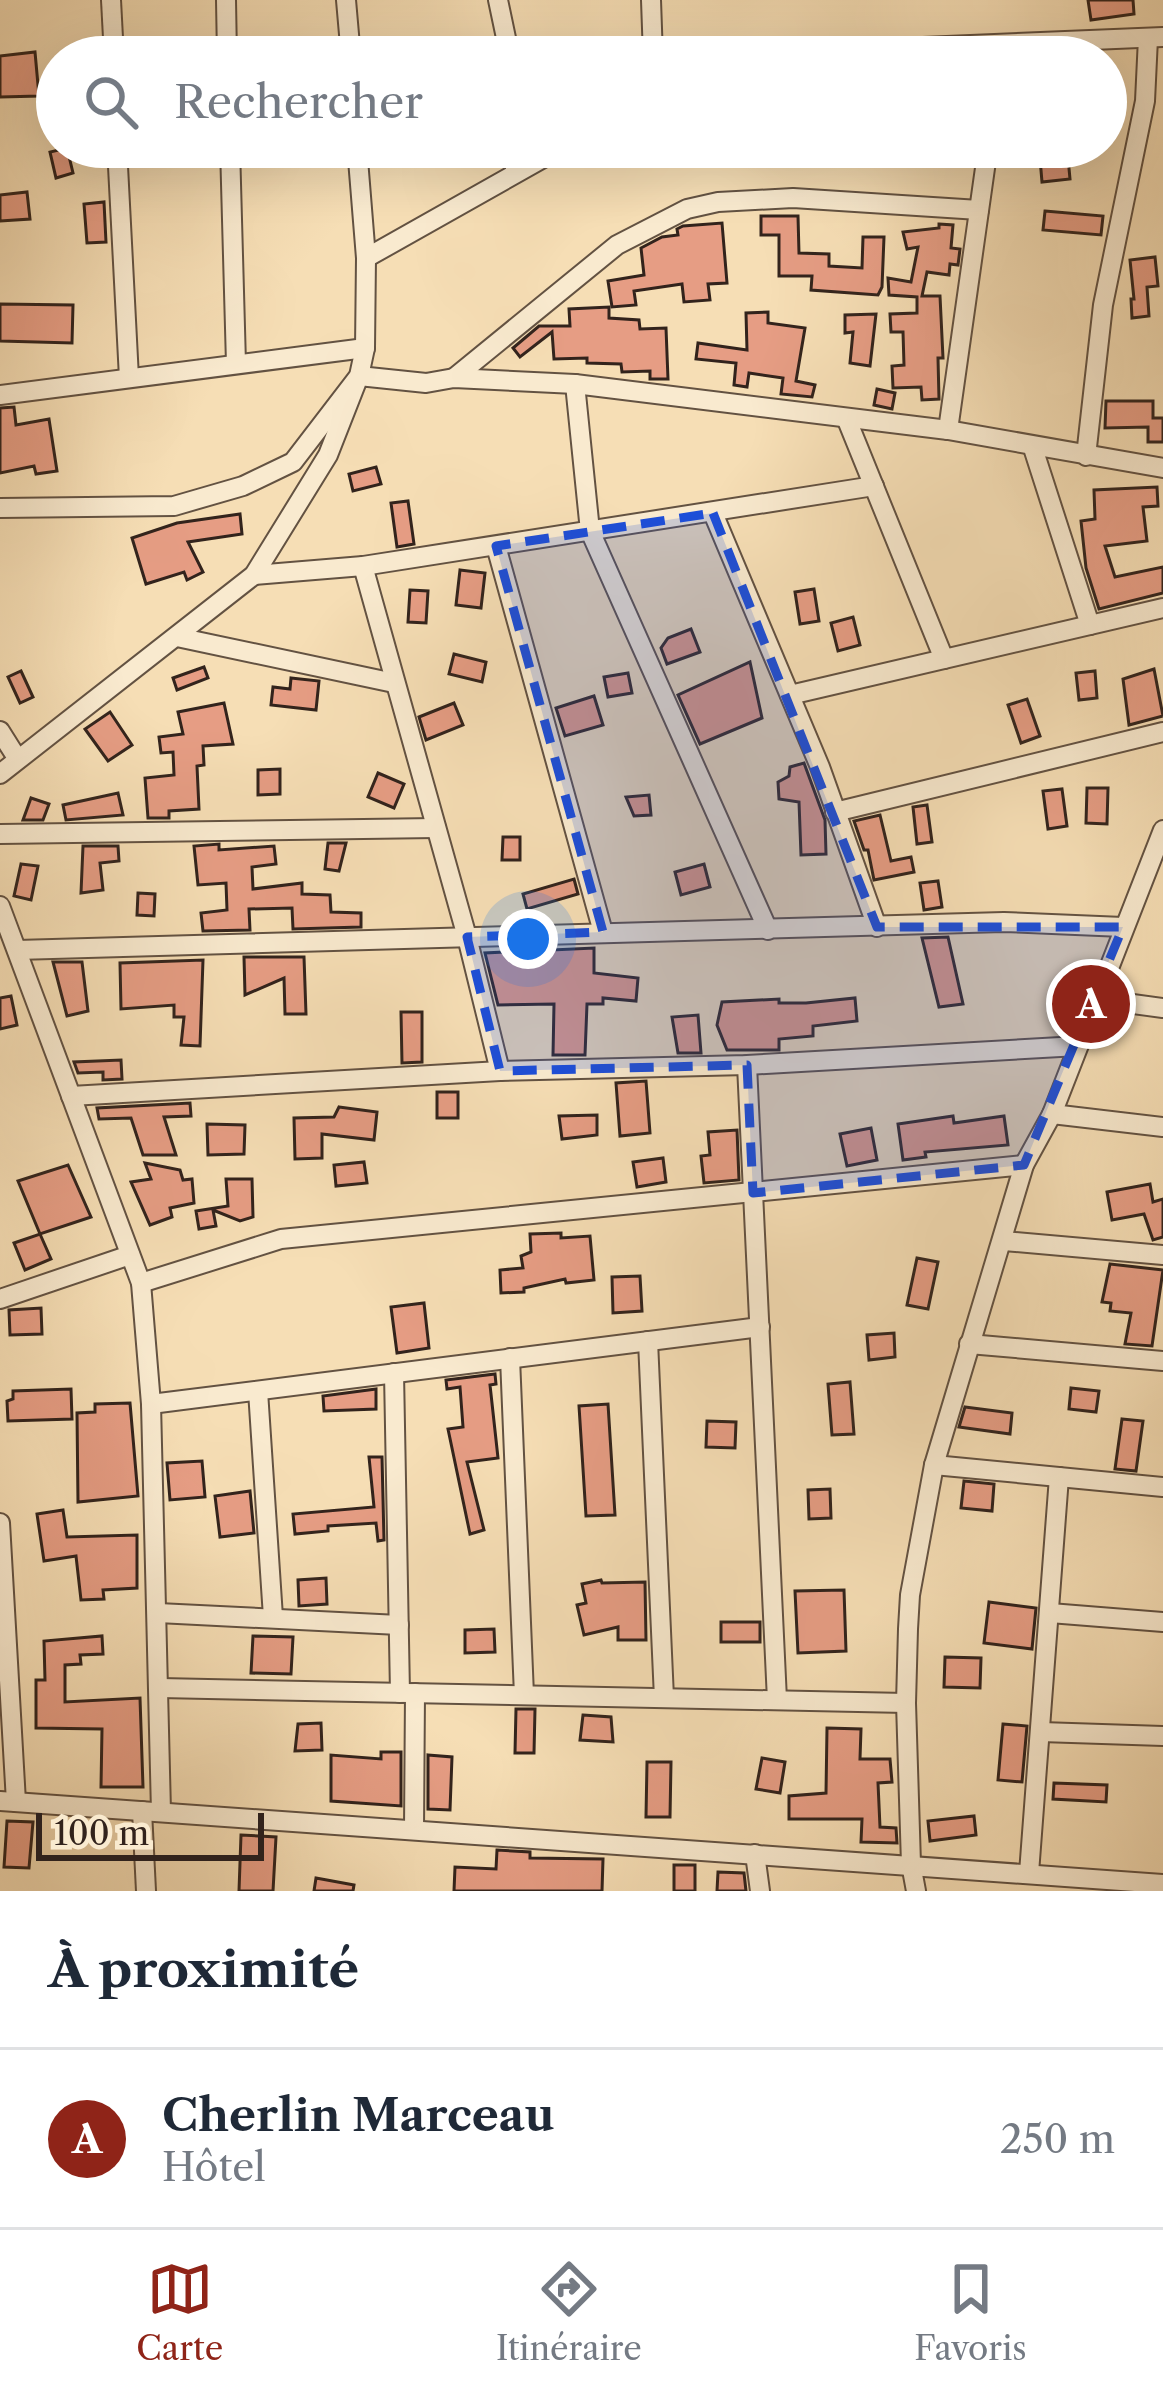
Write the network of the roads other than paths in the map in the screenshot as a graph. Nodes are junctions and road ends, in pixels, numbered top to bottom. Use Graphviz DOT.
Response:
graph roads {
  1 [pos="111,0"];
  2 [pos="226,0"];
  3 [pos="346,0"];
  4 [pos="498,0"];
  5 [pos="651,0"];
  6 [pos="112,36"];
  7 [pos="227,36"];
  8 [pos="349,36"];
  9 [pos="506,36"];
  10 [pos="652,36"];
  11 [pos="1155,38"];
  12 [pos="118,168"];
  13 [pos="231,168"];
  14 [pos="359,168"];
  15 [pos="515,168"];
  16 [pos="523,168"];
  17 [pos="985,168"];
  18 [pos="515,172"];
  19 [pos="979,210"];
  20 [pos="365,258"];
  21 [pos="365,348"];
  22 [pos="236,364"];
  23 [pos="359,376"];
  24 [pos="129,378"];
  25 [pos="454,378"];
  26 [pos="575,384"];
  27 [pos="0,395"];
  28 [pos="847,419"];
  29 [pos="948,430"];
  30 [pos="1033,448"];
  31 [pos="1086,456"];
  32 [pos="1163,468"];
  33 [pos="874,486"];
  34 [pos="0,508"];
  35 [pos="713,513"];
  36 [pos="590,532"];
  37 [pos="496,546"];
  38 [pos="363,566"];
  39 [pos="254,575"];
  40 [pos="1163,608"];
  41 [pos="1090,625"];
  42 [pos="176,637"];
  43 [pos="944,659"];
  44 [pos="394,682"];
  45 [pos="790,695"];
  46 [pos="0,730"];
  47 [pos="1163,732"];
  48 [pos="17,758"];
  49 [pos="0,774"];
  50 [pos="836,812"];
  51 [pos="436,828"];
  52 [pos="1163,830"];
  53 [pos="0,834"];
  54 [pos="1155,874"];
  55 [pos="0,906"];
  56 [pos="877,927"];
  57 [pos="1123,927"];
  58 [pos="768,930"];
  59 [pos="603,932"];
  60 [pos="467,938"];
  61 [pos="16,950"];
  62 [pos="1096,999"];
  63 [pos="1163,1008"];
  64 [pos="1078,1046"];
  65 [pos="747,1065"];
  66 [pos="500,1071"];
  67 [pos="71,1096"];
  68 [pos="1052,1114"];
  69 [pos="1163,1127"];
  70 [pos="1024,1166"];
  71 [pos="753,1192"];
  72 [pos="1004,1241"];
  73 [pos="130,1255"];
  74 [pos="1163,1255"];
  75 [pos="141,1283"];
  76 [pos="0,1299"];
  77 [pos="760,1327"];
  78 [pos="648,1341"];
  79 [pos="968,1344"];
  80 [pos="510,1358"];
  81 [pos="1163,1361"];
  82 [pos="394,1373"];
  83 [pos="258,1391"];
  84 [pos="151,1404"];
  85 [pos="934,1465"];
  86 [pos="1059,1477"];
  87 [pos="1163,1487"];
  88 [pos="0,1522"];
  89 [pos="158,1613"];
  90 [pos="1049,1613"];
  91 [pos="273,1617"];
  92 [pos="1163,1622"];
  93 [pos="399,1625"];
  94 [pos="160,1688"];
  95 [pos="407,1693"];
  96 [pos="524,1695"];
  97 [pos="664,1698"];
  98 [pos="777,1700"];
  99 [pos="906,1703"];
  100 [pos="1042,1732"];
  101 [pos="1163,1736"];
  102 [pos="8,1802"];
  103 [pos="152,1811"];
  104 [pos="414,1830"];
  105 [pos="755,1854"];
  106 [pos="911,1864"];
  107 [pos="1029,1873"];
  108 [pos="1163,1884"];
  109 [pos="146,1891"];
  110 [pos="760,1891"];
  111 [pos="916,1891"];
  1 -- 6 [label="street"];
  2 -- 7 [label="street"];
  3 -- 8 [label="street"];
  4 -- 9 [label="street"];
  5 -- 10 [label="street"];
  11 -- 31 [label="street"];
  12 -- 24 [label="street"];
  13 -- 22 [label="street"];
  14 -- 20 [label="street"];
  15 -- 18 [label="street"];
  16 -- 18 [label="street"];
  17 -- 19 [label="street"];
  18 -- 20 [label="street"];
  19 -- 25 [label="street"];
  19 -- 29 [label="street"];
  20 -- 21 [label="street"];
  21 -- 22 [label="street"];
  21 -- 23 [label="street"];
  22 -- 24 [label="street"];
  23 -- 25 [label="street"];
  23 -- 34 [label="street"];
  23 -- 39 [label="street"];
  24 -- 27 [label="street"];
  25 -- 26 [label="street"];
  26 -- 28 [label="street"];
  26 -- 36 [label="street"];
  28 -- 29 [label="street"];
  28 -- 33 [label="street"];
  29 -- 30 [label="street"];
  30 -- 31 [label="street"];
  30 -- 41 [label="street"];
  31 -- 32 [label="street"];
  33 -- 35 [label="street"];
  33 -- 43 [label="street"];
  35 -- 36 [label="street"];
  35 -- 45 [label="street"];
  36 -- 37 [label="street"];
  36 -- 58 [label="street"];
  37 -- 38 [label="street"];
  37 -- 59 [label="street"];
  38 -- 39 [label="street"];
  38 -- 44 [label="street"];
  39 -- 42 [label="street"];
  40 -- 41 [label="street"];
  41 -- 43 [label="street"];
  42 -- 44 [label="street"];
  42 -- 48 [label="street"];
  43 -- 45 [label="street"];
  44 -- 51 [label="street"];
  45 -- 50 [label="street"];
  46 -- 48 [label="street"];
  47 -- 50 [label="street"];
  48 -- 49 [label="street"];
  50 -- 56 [label="street"];
  51 -- 53 [label="street"];
  51 -- 60 [label="street"];
  52 -- 54 [label="street"];
  54 -- 57 [label="street"];
  55 -- 61 [label="street"];
  56 -- 57 [label="street"];
  56 -- 58 [label="street"];
  57 -- 62 [label="street"];
  58 -- 59 [label="street"];
  59 -- 60 [label="street"];
  60 -- 61 [label="street"];
  60 -- 66 [label="street"];
  61 -- 67 [label="street"];
  62 -- 63 [label="street"];
  62 -- 64 [label="street"];
  64 -- 65 [label="street"];
  64 -- 68 [label="street"];
  65 -- 66 [label="street"];
  65 -- 71 [label="street"];
  66 -- 67 [label="street"];
  67 -- 73 [label="street"];
  68 -- 69 [label="street"];
  68 -- 70 [label="street"];
  70 -- 71 [label="street"];
  70 -- 72 [label="street"];
  71 -- 75 [label="street"];
  71 -- 77 [label="street"];
  72 -- 74 [label="street"];
  72 -- 79 [label="street"];
  73 -- 75 [label="street"];
  73 -- 76 [label="street"];
  75 -- 84 [label="street"];
  77 -- 78 [label="street"];
  77 -- 98 [label="street"];
  78 -- 80 [label="street"];
  78 -- 97 [label="street"];
  79 -- 81 [label="street"];
  79 -- 85 [label="street"];
  80 -- 82 [label="street"];
  80 -- 96 [label="street"];
  82 -- 83 [label="street"];
  82 -- 93 [label="street"];
  83 -- 84 [label="street"];
  83 -- 91 [label="street"];
  84 -- 89 [label="street"];
  85 -- 86 [label="street"];
  85 -- 99 [label="street"];
  86 -- 87 [label="street"];
  86 -- 90 [label="street"];
  88 -- 102 [label="street"];
  89 -- 91 [label="street"];
  89 -- 94 [label="street"];
  90 -- 92 [label="street"];
  90 -- 100 [label="street"];
  91 -- 93 [label="street"];
  93 -- 95 [label="street"];
  94 -- 95 [label="street"];
  94 -- 103 [label="street"];
  95 -- 96 [label="street"];
  95 -- 104 [label="street"];
  96 -- 97 [label="street"];
  97 -- 98 [label="street"];
  98 -- 99 [label="street"];
  99 -- 106 [label="street"];
  100 -- 101 [label="street"];
  100 -- 107 [label="street"];
  102 -- 103 [label="street"];
  103 -- 104 [label="street"];
  103 -- 109 [label="street"];
  104 -- 105 [label="street"];
  105 -- 106 [label="street"];
  105 -- 110 [label="street"];
  106 -- 107 [label="street"];
  106 -- 111 [label="street"];
  107 -- 108 [label="street"];
}
